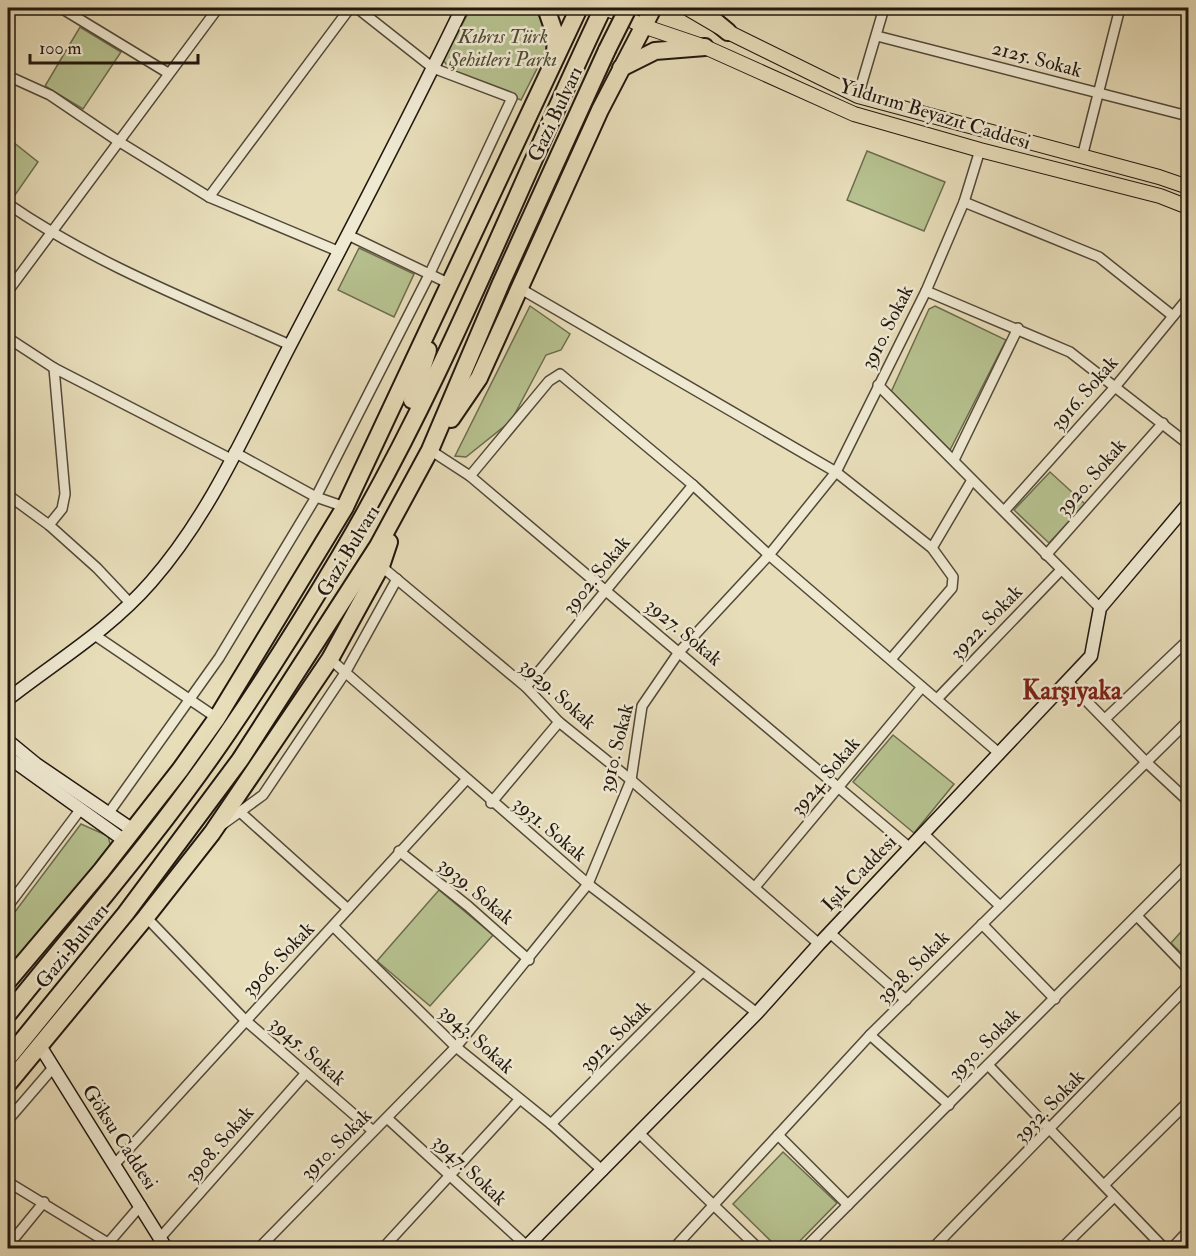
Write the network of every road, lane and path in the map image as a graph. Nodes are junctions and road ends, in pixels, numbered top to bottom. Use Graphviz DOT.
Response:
graph roads {
  1 [pos="61,8"];
  2 [pos="218,8"];
  3 [pos="350,8"];
  4 [pos="357,8"];
  5 [pos="462,8"];
  6 [pos="546,8"];
  7 [pos="579,8"];
  8 [pos="605,8"];
  9 [pos="628,8"];
  10 [pos="653,8"];
  11 [pos="687,8"];
  12 [pos="699,8"];
  13 [pos="884,8"];
  14 [pos="1120,8"];
  15 [pos="643,26"];
  16 [pos="728,32"];
  17 [pos="877,36"];
  18 [pos="705,48"];
  19 [pos="554,59"];
  20 [pos="433,68"];
  21 [pos="620,68"];
  22 [pos="168,73"];
  23 [pos="8,76"];
  24 [pos="1099,94"];
  25 [pos="858,96"];
  26 [pos="1188,116"];
  27 [pos="118,141"];
  28 [pos="980,150"];
  29 [pos="1082,157"];
  30 [pos="1188,187"];
  31 [pos="209,196"];
  32 [pos="964,202"];
  33 [pos="8,204"];
  34 [pos="1188,207"];
  35 [pos="51,234"];
  36 [pos="348,235"];
  37 [pos="340,252"];
  38 [pos="430,273"];
  39 [pos="450,284"];
  40 [pos="521,289"];
  41 [pos="8,291"];
  42 [pos="926,291"];
  43 [pos="1188,298"];
  44 [pos="1173,316"];
  45 [pos="1018,328"];
  46 [pos="8,338"];
  47 [pos="290,345"];
  48 [pos="54,368"];
  49 [pos="878,385"];
  50 [pos="1114,387"];
  51 [pos="1163,423"];
  52 [pos="1188,444"];
  53 [pos="430,450"];
  54 [pos="233,456"];
  55 [pos="954,460"];
  56 [pos="392,462"];
  57 [pos="836,472"];
  58 [pos="470,476"];
  59 [pos="972,480"];
  60 [pos="693,484"];
  61 [pos="8,495"];
  62 [pos="316,497"];
  63 [pos="402,501"];
  64 [pos="1188,504"];
  65 [pos="345,507"];
  66 [pos="1005,510"];
  67 [pos="49,525"];
  68 [pos="932,548"];
  69 [pos="769,555"];
  70 [pos="1046,555"];
  71 [pos="381,566"];
  72 [pos="1060,571"];
  73 [pos="397,579"];
  74 [pos="606,590"];
  75 [pos="130,603"];
  76 [pos="1100,608"];
  77 [pos="96,636"];
  78 [pos="1188,640"];
  79 [pos="679,652"];
  80 [pos="330,659"];
  81 [pos="891,659"];
  82 [pos="345,674"];
  83 [pos="1068,682"];
  84 [pos="526,687"];
  85 [pos="922,687"];
  86 [pos="8,699"];
  87 [pos="937,699"];
  88 [pos="190,701"];
  89 [pos="217,718"];
  90 [pos="1105,719"];
  91 [pos="1188,721"];
  92 [pos="559,722"];
  93 [pos="8,741"];
  94 [pos="1000,754"];
  95 [pos="8,757"];
  96 [pos="1145,761"];
  97 [pos="466,780"];
  98 [pos="631,780"];
  99 [pos="840,786"];
  100 [pos="1188,801"];
  101 [pos="491,802"];
  102 [pos="80,810"];
  103 [pos="240,812"];
  104 [pos="108,814"];
  105 [pos="212,833"];
  106 [pos="924,834"];
  107 [pos="129,835"];
  108 [pos="910,848"];
  109 [pos="399,851"];
  110 [pos="1188,864"];
  111 [pos="588,884"];
  112 [pos="755,887"];
  113 [pos="8,906"];
  114 [pos="1000,906"];
  115 [pos="348,909"];
  116 [pos="1137,916"];
  117 [pos="146,917"];
  118 [pos="982,924"];
  119 [pos="334,927"];
  120 [pos="830,933"];
  121 [pos="819,944"];
  122 [pos="529,960"];
  123 [pos="1188,969"];
  124 [pos="702,972"];
  125 [pos="8,981"];
  126 [pos="1188,986"];
  127 [pos="1055,999"];
  128 [pos="906,1000"];
  129 [pos="757,1013"];
  130 [pos="8,1014"];
  131 [pos="245,1020"];
  132 [pos="870,1035"];
  133 [pos="40,1046"];
  134 [pos="456,1047"];
  135 [pos="8,1059"];
  136 [pos="988,1065"];
  137 [pos="52,1069"];
  138 [pos="306,1073"];
  139 [pos="8,1084"];
  140 [pos="519,1100"];
  141 [pos="1188,1101"];
  142 [pos="949,1105"];
  143 [pos="387,1118"];
  144 [pos="8,1120"];
  145 [pos="551,1124"];
  146 [pos="1051,1130"];
  147 [pos="373,1131"];
  148 [pos="640,1134"];
  149 [pos="778,1134"];
  150 [pos="116,1164"];
  151 [pos="603,1171"];
  152 [pos="450,1176"];
  153 [pos="8,1182"];
  154 [pos="1104,1185"];
  155 [pos="1114,1197"];
  156 [pos="44,1202"];
  157 [pos="141,1205"];
  158 [pos="714,1205"];
  159 [pos="848,1205"];
  160 [pos="1188,1231"];
  161 [pos="163,1243"];
  162 [pos="8,1246"];
  163 [pos="106,1246"];
  164 [pos="259,1248"];
  165 [pos="383,1248"];
  166 [pos="527,1248"];
  167 [pos="674,1248"];
  168 [pos="758,1248"];
  169 [pos="806,1248"];
  170 [pos="933,1248"];
  171 [pos="1062,1248"];
  172 [pos="1164,1248"];
  173 [pos="1172,1248"];
  1 -- 22 [label="street"];
  2 -- 22 [label="street"];
  3 -- 31 [label="street"];
  4 -- 20 [label="street"];
  5 -- 20 [label="street"];
  6 -- 19 [label="highway"];
  7 -- 19 [label="highway"];
  8 -- 15 [label="main road, Yıldırım Beyazıt Caddesi"];
  8 -- 56 [label="highway, Gazi Bulvarı"];
  9 -- 53 [label="highway, Gazi Bulvarı, bridge"];
  10 -- 15 [label="highway"];
  11 -- 16 [label="main road, Yıldırım Beyazıt Caddesi"];
  12 -- 16 [label="highway"];
  13 -- 17 [label="street"];
  14 -- 24 [label="street"];
  15 -- 18 [label="main road, Yıldırım Beyazıt Caddesi"];
  15 -- 21 [label="highway"];
  16 -- 25 [label="main road, Yıldırım Beyazıt Caddesi"];
  17 -- 24 [label="street, 2125. Sokak"];
  17 -- 25 [label="street"];
  18 -- 21 [label="highway"];
  18 -- 28 [label="main road, Yıldırım Beyazıt Caddesi"];
  19 -- 39 [label="highway"];
  20 -- 36 [label="street"];
  20 -- 38 [label="street"];
  21 -- 40 [label="highway"];
  22 -- 27 [label="street"];
  23 -- 27 [label="street"];
  24 -- 26 [label="street, 2125. Sokak"];
  24 -- 29 [label="street"];
  25 -- 29 [label="main road, Yıldırım Beyazıt Caddesi"];
  27 -- 31 [label="street"];
  27 -- 35 [label="street"];
  28 -- 32 [label="street, 3910. Sokak"];
  28 -- 34 [label="main road, Yıldırım Beyazıt Caddesi"];
  29 -- 30 [label="main road, Yıldırım Beyazıt Caddesi"];
  31 -- 37 [label="street"];
  32 -- 42 [label="street, 3910. Sokak"];
  32 -- 44 [label="street"];
  33 -- 35 [label="street"];
  35 -- 41 [label="street"];
  35 -- 47 [label="street"];
  36 -- 37 [label="street"];
  36 -- 38 [label="street"];
  37 -- 47 [label="street"];
  38 -- 39 [label="street"];
  38 -- 62 [label="street"];
  39 -- 56 [label="highway"];
  39 -- 65 [label="highway"];
  40 -- 53 [label="highway"];
  40 -- 57 [label="street"];
  42 -- 45 [label="street"];
  42 -- 49 [label="street, 3910. Sokak"];
  43 -- 44 [label="street, 3916. Sokak"];
  44 -- 50 [label="street, 3916. Sokak"];
  45 -- 50 [label="street"];
  45 -- 55 [label="street"];
  46 -- 48 [label="street"];
  47 -- 54 [label="street"];
  48 -- 54 [label="street"];
  48 -- 67 [label="street"];
  49 -- 55 [label="street"];
  49 -- 57 [label="street, 3910. Sokak"];
  50 -- 51 [label="street"];
  50 -- 66 [label="street, 3916. Sokak"];
  51 -- 52 [label="street"];
  51 -- 70 [label="street, 3920. Sokak"];
  53 -- 58 [label="street, 3927. Sokak"];
  53 -- 63 [label="highway, Gazi Bulvarı"];
  54 -- 62 [label="street"];
  54 -- 75 [label="street"];
  55 -- 59 [label="street"];
  56 -- 130 [label="highway, Gazi Bulvarı"];
  57 -- 68 [label="street"];
  57 -- 69 [label="street, 3910. Sokak"];
  58 -- 60 [label="street"];
  58 -- 74 [label="street, 3927. Sokak"];
  59 -- 66 [label="street"];
  59 -- 68 [label="street"];
  60 -- 69 [label="street"];
  60 -- 74 [label="street, 3902. Sokak"];
  61 -- 67 [label="street"];
  62 -- 65 [label="street"];
  62 -- 88 [label="street"];
  63 -- 71 [label="highway"];
  63 -- 135 [label="highway, Gazi Bulvarı"];
  64 -- 76 [label="street, Işık Caddesi"];
  65 -- 89 [label="highway"];
  66 -- 70 [label="street"];
  67 -- 75 [label="street"];
  68 -- 81 [label="street"];
  69 -- 79 [label="street, 3910. Sokak"];
  69 -- 81 [label="street"];
  70 -- 72 [label="street"];
  71 -- 73 [label="street, 3929. Sokak"];
  71 -- 80 [label="highway"];
  72 -- 76 [label="street"];
  72 -- 87 [label="street, 3922. Sokak"];
  73 -- 82 [label="street"];
  73 -- 84 [label="street, 3929. Sokak"];
  74 -- 79 [label="street, 3927. Sokak"];
  74 -- 84 [label="street, 3902. Sokak"];
  75 -- 77 [label="street"];
  76 -- 83 [label="street, Işık Caddesi"];
  77 -- 86 [label="street"];
  77 -- 88 [label="street"];
  78 -- 90 [label="street"];
  79 -- 98 [label="street, 3910. Sokak"];
  79 -- 99 [label="street, 3927. Sokak"];
  80 -- 82 [label="street, 3931. Sokak"];
  80 -- 105 [label="highway"];
  81 -- 85 [label="street"];
  82 -- 97 [label="street, 3931. Sokak"];
  82 -- 103 [label="street"];
  83 -- 90 [label="street"];
  83 -- 94 [label="street, Işık Caddesi"];
  84 -- 92 [label="street, 3929. Sokak"];
  85 -- 87 [label="street"];
  85 -- 99 [label="street, 3924. Sokak"];
  87 -- 94 [label="street"];
  88 -- 89 [label="street"];
  88 -- 104 [label="street"];
  89 -- 107 [label="highway"];
  90 -- 96 [label="street"];
  91 -- 96 [label="street, 3928. Sokak"];
  92 -- 98 [label="street, 3929. Sokak"];
  92 -- 101 [label="street"];
  93 -- 104 [label="street"];
  94 -- 106 [label="street, Işık Caddesi"];
  95 -- 102 [label="street"];
  96 -- 100 [label="street"];
  96 -- 114 [label="street, 3928. Sokak"];
  97 -- 101 [label="street, 3931. Sokak"];
  97 -- 109 [label="street, 3906. Sokak"];
  98 -- 111 [label="street, 3910. Sokak"];
  98 -- 112 [label="street, 3929. Sokak"];
  99 -- 108 [label="street, 3927. Sokak"];
  99 -- 112 [label="street, 3924. Sokak"];
  101 -- 111 [label="street, 3931. Sokak"];
  102 -- 107 [label="street"];
  102 -- 113 [label="street"];
  103 -- 105 [label="street"];
  103 -- 115 [label="street"];
  104 -- 107 [label="street"];
  105 -- 117 [label="highway"];
  106 -- 108 [label="street, Işık Caddesi"];
  106 -- 114 [label="street"];
  107 -- 125 [label="highway"];
  108 -- 120 [label="street, Işık Caddesi"];
  109 -- 115 [label="street, 3906. Sokak"];
  109 -- 122 [label="street, 3939. Sokak"];
  110 -- 116 [label="street, 3930. Sokak"];
  111 -- 122 [label="street, 3910. Sokak"];
  111 -- 124 [label="street, 3931. Sokak"];
  112 -- 121 [label="street, 3929. Sokak"];
  114 -- 118 [label="street, 3928. Sokak"];
  115 -- 119 [label="street, 3906. Sokak"];
  116 -- 123 [label="street"];
  116 -- 127 [label="street, 3930. Sokak"];
  117 -- 131 [label="street, 3945. Sokak"];
  117 -- 133 [label="highway"];
  118 -- 127 [label="street"];
  118 -- 128 [label="street, 3928. Sokak"];
  119 -- 131 [label="street, 3906. Sokak"];
  119 -- 134 [label="street, 3943. Sokak"];
  120 -- 121 [label="street, Işık Caddesi"];
  120 -- 128 [label="street"];
  121 -- 129 [label="street, Işık Caddesi"];
  122 -- 134 [label="street, 3910. Sokak"];
  124 -- 129 [label="street, 3931. Sokak"];
  124 -- 145 [label="street, 3912. Sokak"];
  126 -- 146 [label="street, 3932. Sokak"];
  127 -- 136 [label="street, 3930. Sokak"];
  128 -- 132 [label="street, 3928. Sokak"];
  129 -- 148 [label="street, Işık Caddesi"];
  131 -- 138 [label="street, 3945. Sokak"];
  131 -- 150 [label="street, 3906. Sokak"];
  132 -- 142 [label="street"];
  132 -- 149 [label="street, 3928. Sokak"];
  133 -- 137 [label="street, Göksu Caddesi"];
  133 -- 139 [label="highway"];
  134 -- 140 [label="street, 3943. Sokak"];
  134 -- 143 [label="street, 3910. Sokak"];
  136 -- 142 [label="street, 3930. Sokak"];
  136 -- 146 [label="street"];
  137 -- 144 [label="street"];
  137 -- 150 [label="street, Göksu Caddesi"];
  138 -- 147 [label="street, 3945. Sokak"];
  138 -- 161 [label="street, 3908. Sokak"];
  140 -- 145 [label="street, 3943. Sokak"];
  140 -- 152 [label="street"];
  141 -- 154 [label="street"];
  142 -- 159 [label="street, 3930. Sokak"];
  143 -- 147 [label="street, 3910. Sokak"];
  143 -- 152 [label="street, 3947. Sokak"];
  145 -- 151 [label="street, 3943. Sokak"];
  146 -- 154 [label="street"];
  146 -- 170 [label="street, 3932. Sokak"];
  147 -- 164 [label="street, 3910. Sokak"];
  148 -- 151 [label="street, Işık Caddesi"];
  148 -- 158 [label="street"];
  149 -- 158 [label="street, 3928. Sokak"];
  149 -- 159 [label="street"];
  150 -- 157 [label="street, Göksu Caddesi"];
  151 -- 166 [label="street, Işık Caddesi"];
  152 -- 165 [label="street"];
  152 -- 166 [label="street, 3947. Sokak"];
  153 -- 156 [label="street"];
  154 -- 155 [label="street"];
  155 -- 171 [label="street"];
  155 -- 172 [label="street"];
  156 -- 162 [label="street"];
  156 -- 163 [label="street"];
  157 -- 161 [label="street, Göksu Caddesi"];
  157 -- 163 [label="street"];
  158 -- 167 [label="street, 3928. Sokak"];
  158 -- 168 [label="street"];
  159 -- 169 [label="street, 3930. Sokak"];
  160 -- 173 [label="street"];
}
